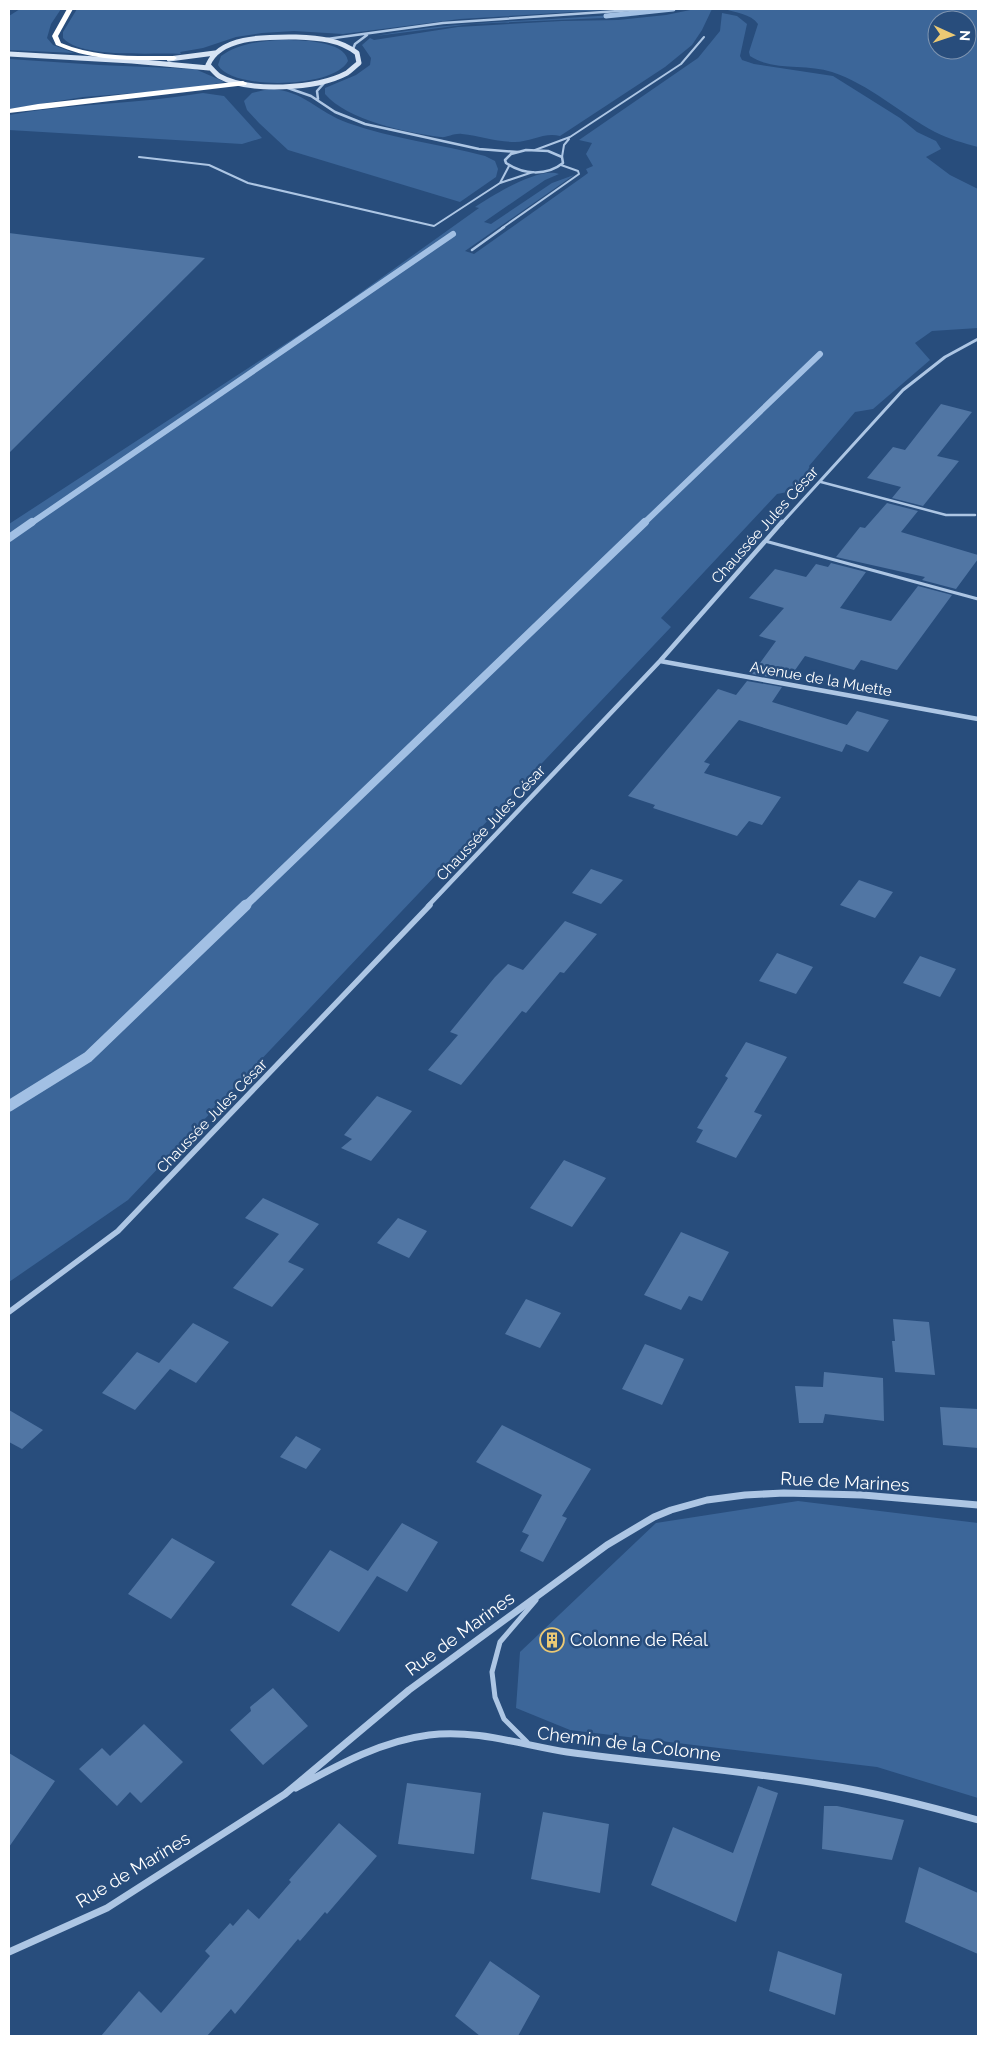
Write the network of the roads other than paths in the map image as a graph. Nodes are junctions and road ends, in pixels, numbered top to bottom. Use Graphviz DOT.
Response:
graph roads {
  1 [pos="70,9"];
  2 [pos="648,9"];
  3 [pos="368,35"];
  4 [pos="704,37"];
  5 [pos="324,40"];
  6 [pos="353,49"];
  7 [pos="215,53"];
  8 [pos="9,54"];
  9 [pos="174,58"];
  10 [pos="132,61"];
  11 [pos="210,68"];
  12 [pos="326,81"];
  13 [pos="242,83"];
  14 [pos="278,86"];
  15 [pos="318,100"];
  16 [pos="9,111"];
  17 [pos="570,137"];
  18 [pos="480,149"];
  19 [pos="536,150"];
  20 [pos="518,152"];
  21 [pos="498,154"];
  22 [pos="139,157"];
  23 [pos="502,157"];
  24 [pos="562,157"];
  25 [pos="504,160"];
  26 [pos="561,165"];
  27 [pos="509,166"];
  28 [pos="535,172"];
  29 [pos="500,183"];
  30 [pos="472,250"];
  31 [pos="978,339"];
  32 [pos="821,482"];
  33 [pos="975,515"];
  34 [pos="765,541"];
  35 [pos="978,599"];
  36 [pos="660,661"];
  37 [pos="978,719"];
  38 [pos="9,1312"];
  39 [pos="978,1505"];
  40 [pos="542,1593"];
  41 [pos="540,1748"];
  42 [pos="285,1794"];
  43 [pos="978,1820"];
  44 [pos="9,1952"];
  1 -- 9 [label="highway"];
  2 -- 3 [label="street"];
  3 -- 5 [label="street"];
  3 -- 6 [label="street"];
  4 -- 17 [label="lane"];
  5 -- 6 [label="main road"];
  5 -- 7 [label="main road"];
  6 -- 12 [label="main road"];
  7 -- 9 [label="main road"];
  7 -- 11 [label="main road"];
  8 -- 10 [label="main road"];
  9 -- 10 [label="main road"];
  10 -- 11 [label="main road"];
  11 -- 13 [label="main road"];
  12 -- 14 [label="main road"];
  12 -- 15 [label="street"];
  13 -- 14 [label="main road"];
  13 -- 16 [label="highway"];
  14 -- 15 [label="street"];
  15 -- 18 [label="street"];
  17 -- 19 [label="lane"];
  17 -- 24 [label="lane"];
  18 -- 20 [label="street"];
  18 -- 21 [label="street"];
  19 -- 20 [label="street"];
  19 -- 24 [label="street"];
  20 -- 25 [label="street"];
  22 -- 29 [label="lane"];
  23 -- 25 [label="street"];
  24 -- 26 [label="street"];
  25 -- 27 [label="street"];
  26 -- 28 [label="street"];
  26 -- 30 [label="lane"];
  27 -- 28 [label="street"];
  27 -- 29 [label="lane"];
  28 -- 29 [label="lane"];
  31 -- 32 [label="street, Chaussée Jules César"];
  32 -- 33 [label="lane"];
  32 -- 34 [label="street, Chaussée Jules César"];
  34 -- 35 [label="lane"];
  34 -- 36 [label="street, Chaussée Jules César"];
  36 -- 37 [label="street, Avenue de la Muette"];
  36 -- 38 [label="street, Chaussée Jules César"];
  39 -- 40 [label="street, Rue de Marines"];
  40 -- 41 [label="lane"];
  40 -- 42 [label="street, Rue de Marines"];
  41 -- 42 [label="street, Chemin de la Colonne"];
  41 -- 43 [label="street, Chemin de la Colonne"];
  42 -- 44 [label="street, Rue de Marines"];
}
